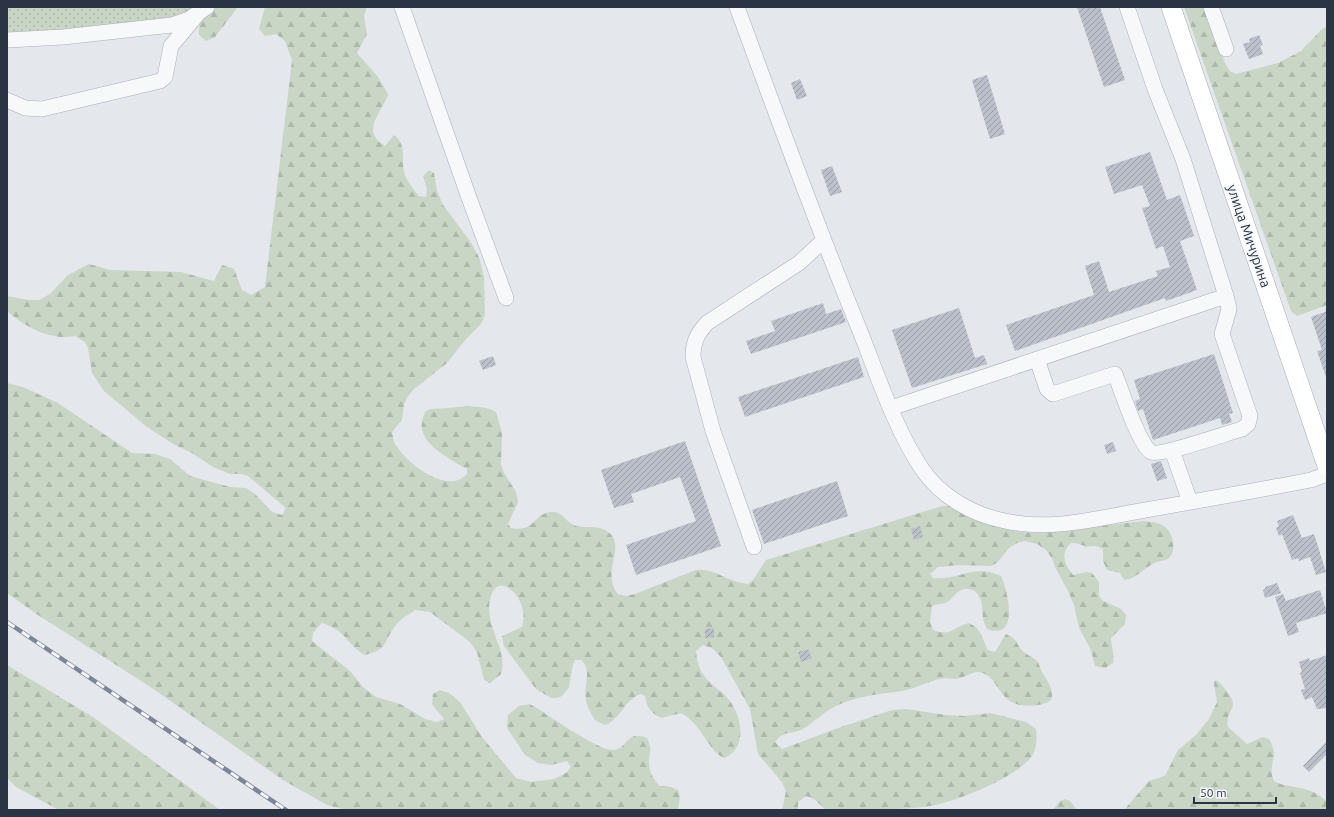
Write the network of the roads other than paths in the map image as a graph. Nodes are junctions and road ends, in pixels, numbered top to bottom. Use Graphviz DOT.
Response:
graph roads {
  1 [pos="402,7"];
  2 [pos="737,7"];
  3 [pos="1126,7"];
  4 [pos="1171,7"];
  5 [pos="1211,7"];
  6 [pos="202,11"];
  7 [pos="7,40"];
  8 [pos="1226,49"];
  9 [pos="7,100"];
  10 [pos="823,241"];
  11 [pos="1226,296"];
  12 [pos="506,298"];
  13 [pos="1037,359"];
  14 [pos="891,408"];
  15 [pos="1172,450"];
  16 [pos="1325,453"];
  17 [pos="1327,474"];
  18 [pos="1190,502"];
  19 [pos="754,547"];
  1 -- 12 [label="street"];
  2 -- 10 [label="street"];
  3 -- 11 [label="street"];
  4 -- 16 [label="main road, улица Мичурина"];
  5 -- 8 [label="street"];
  6 -- 7 [label="street"];
  6 -- 9 [label="street"];
  10 -- 14 [label="street"];
  10 -- 19 [label="street"];
  11 -- 13 [label="street"];
  11 -- 15 [label="street"];
  13 -- 14 [label="street"];
  13 -- 15 [label="street"];
  14 -- 18 [label="street"];
  15 -- 18 [label="street"];
  17 -- 18 [label="street"];
}
